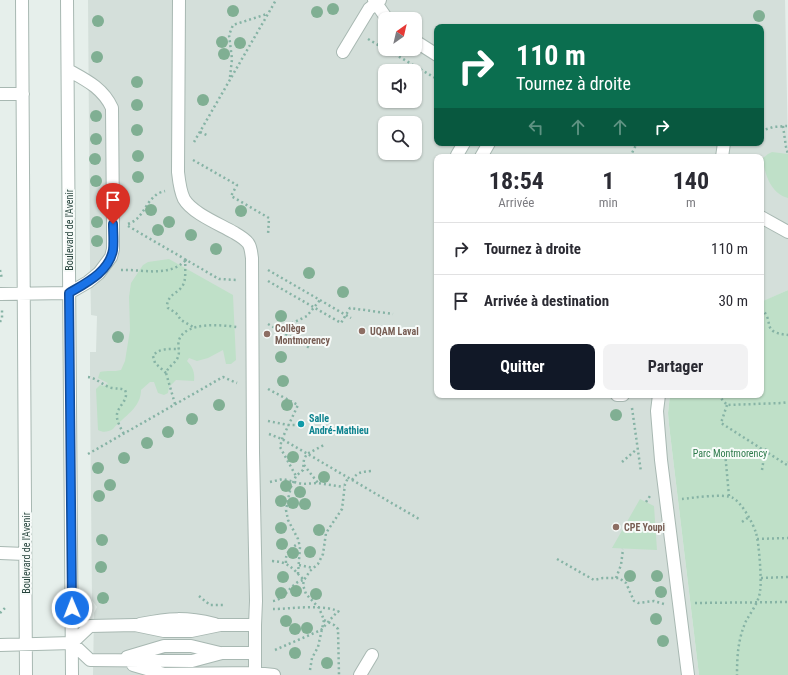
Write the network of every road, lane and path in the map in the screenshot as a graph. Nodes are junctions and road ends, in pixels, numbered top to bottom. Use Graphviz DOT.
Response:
graph roads {
  1 [pos="22,0"];
  2 [pos="68,0"];
  3 [pos="179,0"];
  4 [pos="276,0"];
  5 [pos="376,1"];
  6 [pos="383,12"];
  7 [pos="268,14"];
  8 [pos="365,37"];
  9 [pos="378,45"];
  10 [pos="422,45"];
  11 [pos="343,52"];
  12 [pos="434,53"];
  13 [pos="397,56"];
  14 [pos="68,70"];
  15 [pos="434,77"];
  16 [pos="230,80"];
  17 [pos="0,94"];
  18 [pos="23,94"];
  19 [pos="764,130"];
  20 [pos="200,132"];
  21 [pos="208,136"];
  22 [pos="193,144"];
  23 [pos="788,154"];
  24 [pos="193,160"];
  25 [pos="165,191"];
  26 [pos="764,219"];
  27 [pos="788,232"];
  28 [pos="268,234"];
  29 [pos="186,259"];
  30 [pos="119,270"];
  31 [pos="268,270"];
  32 [pos="237,280"];
  33 [pos="268,281"];
  34 [pos="24,293"];
  35 [pos="69,293"];
  36 [pos="0,294"];
  37 [pos="320,300"];
  38 [pos="314,307"];
  39 [pos="764,311"];
  40 [pos="393,314"];
  41 [pos="346,315"];
  42 [pos="351,318"];
  43 [pos="268,324"];
  44 [pos="238,327"];
  45 [pos="196,328"];
  46 [pos="278,330"];
  47 [pos="788,335"];
  48 [pos="310,348"];
  49 [pos="179,349"];
  50 [pos="166,373"];
  51 [pos="88,377"];
  52 [pos="237,384"];
  53 [pos="268,389"];
  54 [pos="659,398"];
  55 [pos="719,398"];
  56 [pos="788,402"];
  57 [pos="175,404"];
  58 [pos="637,404"];
  59 [pos="727,405"];
  60 [pos="269,421"];
  61 [pos="288,425"];
  62 [pos="295,425"];
  63 [pos="124,434"];
  64 [pos="269,434"];
  65 [pos="282,439"];
  66 [pos="324,445"];
  67 [pos="767,447"];
  68 [pos="637,449"];
  69 [pos="763,450"];
  70 [pos="88,454"];
  71 [pos="307,454"];
  72 [pos="622,462"];
  73 [pos="788,462"];
  74 [pos="303,464"];
  75 [pos="762,470"];
  76 [pos="371,471"];
  77 [pos="641,472"];
  78 [pos="296,476"];
  79 [pos="348,478"];
  80 [pos="352,480"];
  81 [pos="270,482"];
  82 [pos="293,483"];
  83 [pos="318,483"];
  84 [pos="344,487"];
  85 [pos="729,496"];
  86 [pos="678,499"];
  87 [pos="749,517"];
  88 [pos="419,519"];
  89 [pos="742,522"];
  90 [pos="788,538"];
  91 [pos="757,539"];
  92 [pos="300,544"];
  93 [pos="623,549"];
  94 [pos="0,553"];
  95 [pos="26,554"];
  96 [pos="557,559"];
  97 [pos="272,561"];
  98 [pos="286,563"];
  99 [pos="299,565"];
  100 [pos="313,568"];
  101 [pos="298,574"];
  102 [pos="788,577"];
  103 [pos="616,578"];
  104 [pos="760,578"];
  105 [pos="304,580"];
  106 [pos="199,596"];
  107 [pos="273,601"];
  108 [pos="756,602"];
  109 [pos="788,602"];
  110 [pos="690,603"];
  111 [pos="666,604"];
  112 [pos="224,605"];
  113 [pos="0,608"];
  114 [pos="319,608"];
  115 [pos="273,609"];
  116 [pos="338,611"];
  117 [pos="0,613"];
  118 [pos="341,613"];
  119 [pos="324,620"];
  120 [pos="329,622"];
  121 [pos="254,625"];
  122 [pos="321,630"];
  123 [pos="26,643"];
  124 [pos="72,643"];
  125 [pos="0,645"];
  126 [pos="275,650"];
  127 [pos="255,653"];
  128 [pos="372,655"];
  129 [pos="116,660"];
  130 [pos="310,670"];
  131 [pos="255,674"];
  132 [pos="26,675"];
  133 [pos="72,675"];
  134 [pos="274,675"];
  135 [pos="339,675"];
  136 [pos="360,675"];
  137 [pos="688,675"];
  138 [pos="738,675"];
  1 -- 18 [label="street, Boulevard de l'Avenir"];
  2 -- 14 [label="street, Boulevard de l'Avenir"];
  3 -- 121 [label="street"];
  4 -- 7 [label="path"];
  5 -- 6 [label="street"];
  5 -- 11 [label="street"];
  7 -- 16 [label="path"];
  7 -- 16 [label="path"];
  8 -- 9 [label="path"];
  10 -- 12 [label="street"];
  13 -- 15 [label="path"];
  14 -- 35 [label="street, Boulevard de l'Avenir"];
  14 -- 35 [label="street"];
  16 -- 20 [label="path"];
  17 -- 18 [label="street"];
  18 -- 34 [label="street, Boulevard de l'Avenir"];
  19 -- 23 [label="path"];
  20 -- 21 [label="path"];
  20 -- 22 [label="path"];
  24 -- 28 [label="path"];
  25 -- 29 [label="path"];
  26 -- 27 [label="street"];
  29 -- 30 [label="path"];
  29 -- 32 [label="path"];
  29 -- 45 [label="path"];
  31 -- 37 [label="path"];
  33 -- 38 [label="path"];
  34 -- 35 [label="street"];
  34 -- 36 [label="street"];
  34 -- 95 [label="street, Boulevard de l'Avenir"];
  35 -- 124 [label="street, Boulevard de l'Avenir"];
  37 -- 38 [label="path"];
  37 -- 41 [label="path"];
  38 -- 41 [label="path"];
  38 -- 46 [label="path"];
  39 -- 47 [label="path"];
  40 -- 41 [label="path"];
  41 -- 42 [label="path"];
  43 -- 46 [label="path"];
  44 -- 45 [label="path"];
  45 -- 49 [label="path"];
  46 -- 48 [label="path"];
  49 -- 50 [label="path"];
  49 -- 50 [label="path"];
  50 -- 57 [label="path"];
  51 -- 63 [label="path"];
  52 -- 57 [label="path"];
  53 -- 61 [label="path"];
  54 -- 137 [label="street"];
  55 -- 59 [label="path"];
  56 -- 59 [label="path"];
  57 -- 63 [label="path"];
  58 -- 68 [label="path"];
  59 -- 69 [label="path"];
  60 -- 61 [label="path"];
  61 -- 62 [label="path"];
  61 -- 65 [label="path"];
  63 -- 70 [label="path"];
  64 -- 65 [label="path"];
  65 -- 71 [label="path"];
  65 -- 78 [label="path"];
  66 -- 71 [label="path"];
  67 -- 69 [label="path"];
  68 -- 72 [label="path"];
  68 -- 77 [label="path"];
  69 -- 73 [label="path"];
  69 -- 75 [label="path"];
  69 -- 85 [label="path"];
  71 -- 74 [label="path"];
  71 -- 79 [label="path"];
  74 -- 78 [label="path"];
  74 -- 83 [label="path"];
  76 -- 80 [label="path"];
  78 -- 82 [label="path"];
  79 -- 80 [label="path"];
  79 -- 84 [label="path"];
  80 -- 88 [label="path"];
  81 -- 82 [label="path"];
  82 -- 83 [label="path"];
  82 -- 92 [label="path"];
  83 -- 84 [label="path"];
  84 -- 100 [label="path"];
  85 -- 86 [label="path"];
  85 -- 87 [label="path"];
  87 -- 89 [label="path"];
  87 -- 91 [label="path"];
  90 -- 91 [label="path"];
  91 -- 104 [label="path"];
  92 -- 98 [label="path"];
  92 -- 99 [label="path"];
  93 -- 103 [label="path"];
  94 -- 95 [label="street"];
  95 -- 123 [label="street, Boulevard de l'Avenir"];
  96 -- 103 [label="path"];
  97 -- 98 [label="path"];
  98 -- 101 [label="path"];
  99 -- 100 [label="path"];
  99 -- 101 [label="path"];
  100 -- 105 [label="path"];
  101 -- 105 [label="path"];
  102 -- 104 [label="path"];
  103 -- 111 [label="path"];
  104 -- 108 [label="path"];
  105 -- 107 [label="path"];
  105 -- 114 [label="path"];
  106 -- 112 [label="path"];
  108 -- 109 [label="path"];
  108 -- 110 [label="path"];
  108 -- 138 [label="path"];
  113 -- 117 [label="path"];
  114 -- 115 [label="path"];
  114 -- 116 [label="path"];
  114 -- 119 [label="path"];
  116 -- 118 [label="path"];
  116 -- 120 [label="path"];
  119 -- 120 [label="path"];
  119 -- 122 [label="path"];
  120 -- 122 [label="path"];
  120 -- 135 [label="path"];
  121 -- 124 [label="street"];
  121 -- 127 [label="street"];
  122 -- 126 [label="path"];
  122 -- 130 [label="path"];
  123 -- 124 [label="street"];
  123 -- 125 [label="street"];
  123 -- 132 [label="street, Boulevard de l'Avenir"];
  124 -- 129 [label="street"];
  124 -- 133 [label="street, Boulevard de l'Avenir"];
  127 -- 129 [label="street"];
  127 -- 131 [label="street"];
  128 -- 136 [label="street"];
  129 -- 131 [label="street"];
  131 -- 134 [label="street"];
}
